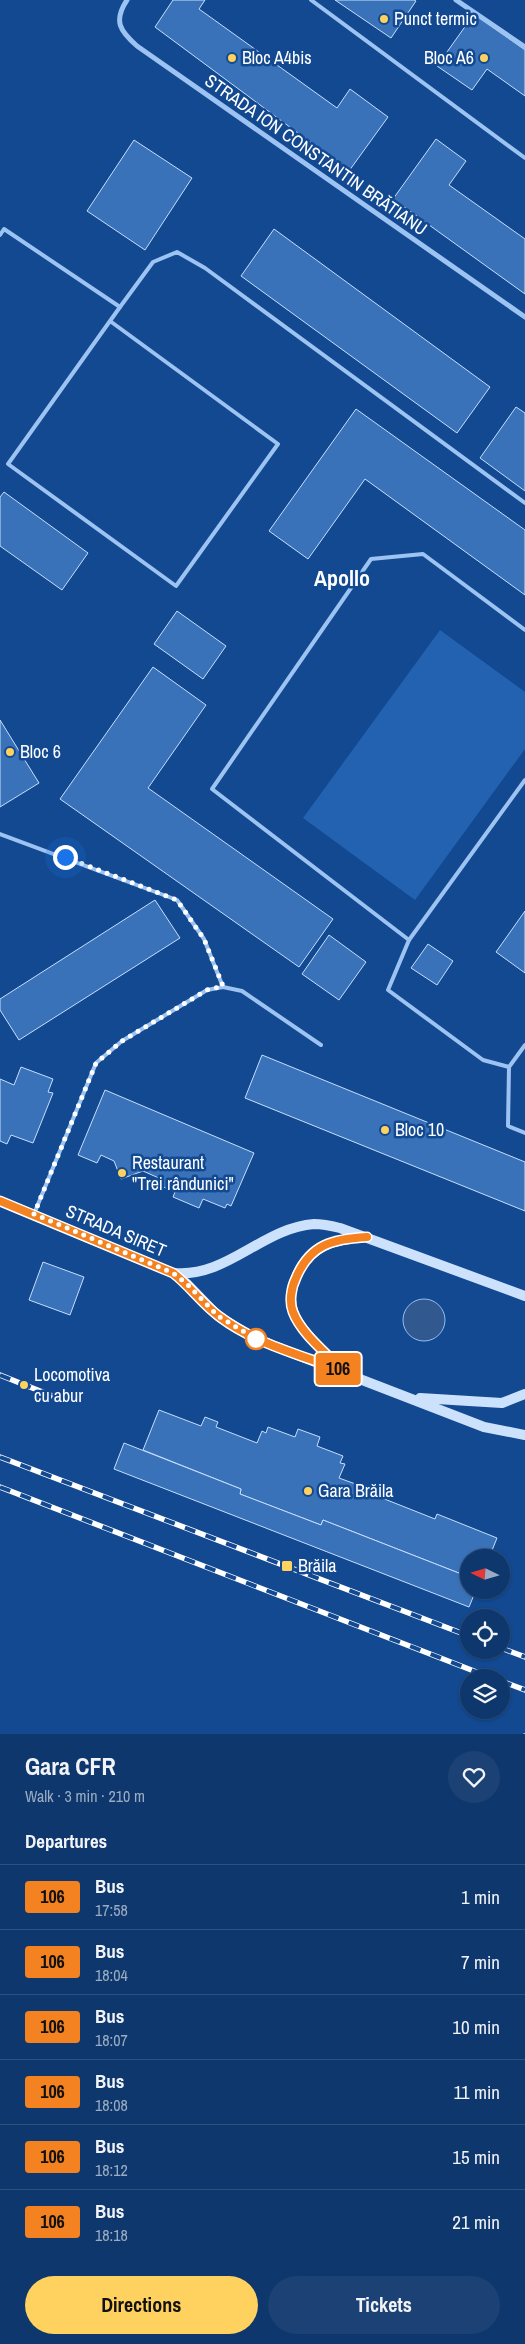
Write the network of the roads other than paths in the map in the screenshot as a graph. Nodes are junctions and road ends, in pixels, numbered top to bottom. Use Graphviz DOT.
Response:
graph roads {
  1 [pos="127,0"];
  2 [pos="311,0"];
  3 [pos="456,0"];
  4 [pos="525,47"];
  5 [pos="525,158"];
  6 [pos="2,228"];
  7 [pos="0,235"];
  8 [pos="120,307"];
  9 [pos="525,317"];
  10 [pos="110,321"];
  11 [pos="525,503"];
  12 [pos="525,630"];
  13 [pos="525,780"];
  14 [pos="0,834"];
  15 [pos="408,940"];
  16 [pos="223,986"];
  17 [pos="321,1045"];
  18 [pos="525,1046"];
  19 [pos="509,1067"];
  20 [pos="525,1133"];
  21 [pos="0,1201"];
  22 [pos="34,1214"];
  23 [pos="367,1237"];
  24 [pos="173,1273"];
  25 [pos="525,1296"];
  26 [pos="343,1371"];
  27 [pos="525,1394"];
  28 [pos="409,1397"];
  29 [pos="525,1436"];
  1 -- 9 [label="street, STRADA ION CONSTANTIN BRĂTIANU"];
  2 -- 5 [label="lane"];
  3 -- 4 [label="street"];
  6 -- 7 [label="lane"];
  6 -- 8 [label="lane"];
  8 -- 10 [label="lane"];
  8 -- 11 [label="lane"];
  10 -- 10 [label="lane"];
  12 -- 15 [label="lane"];
  13 -- 15 [label="lane"];
  14 -- 16 [label="lane"];
  15 -- 19 [label="lane"];
  16 -- 17 [label="lane"];
  16 -- 22 [label="lane"];
  18 -- 19 [label="lane"];
  19 -- 20 [label="lane"];
  21 -- 22 [label="street, STRADA SIRET"];
  22 -- 24 [label="street, STRADA SIRET"];
  23 -- 24 [label="street"];
  23 -- 25 [label="street"];
  23 -- 26 [label="street, STRADA SIRET"];
  24 -- 26 [label="street, STRADA SIRET"];
  26 -- 28 [label="street, STRADA SIRET"];
  27 -- 28 [label="street, STRADA SIRET"];
  28 -- 29 [label="street, STRADA SIRET"];
}
